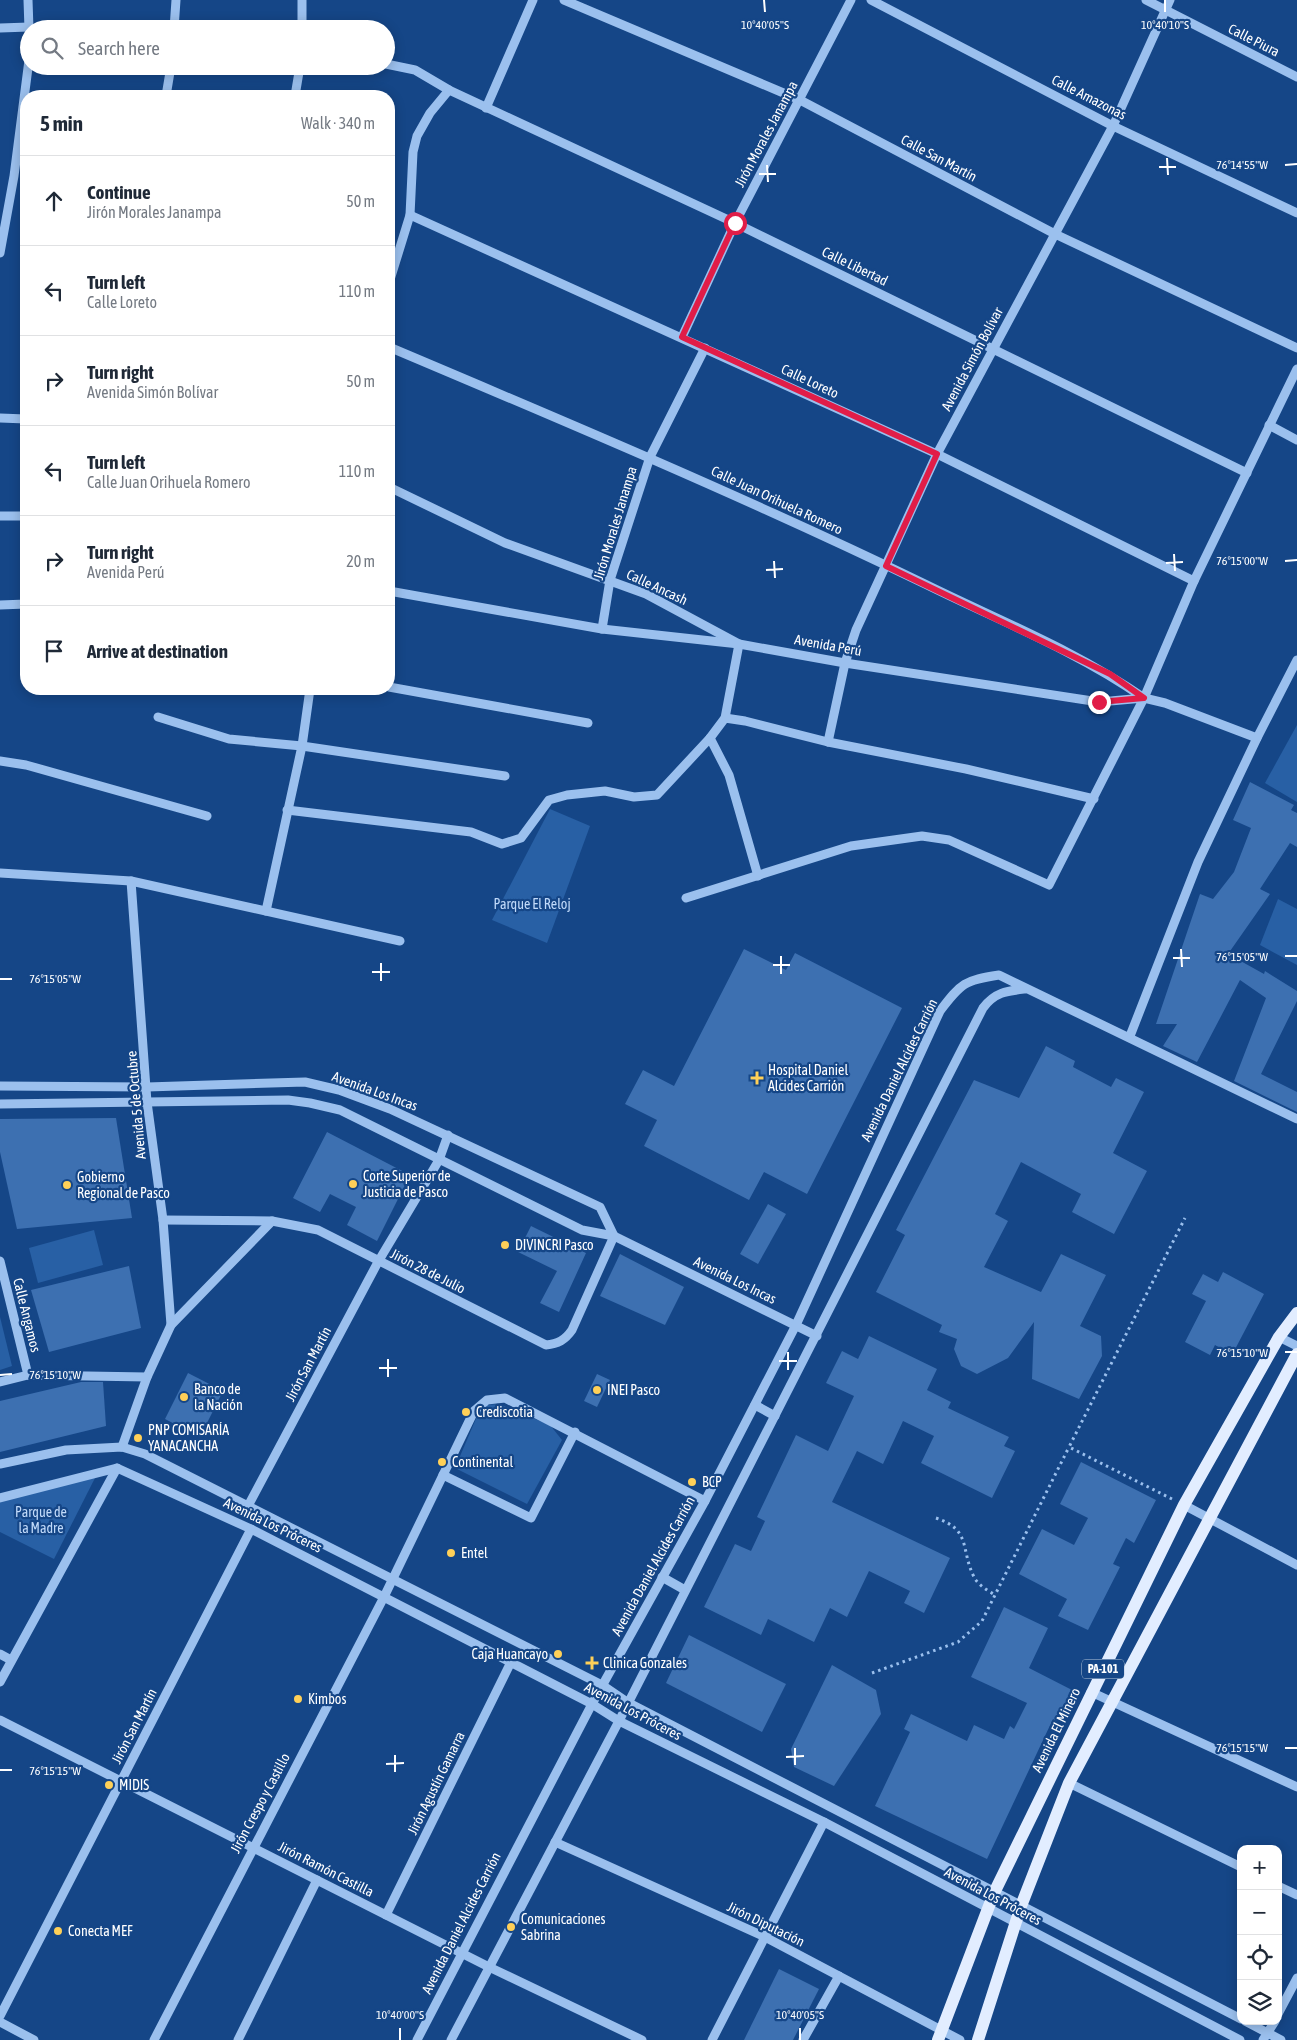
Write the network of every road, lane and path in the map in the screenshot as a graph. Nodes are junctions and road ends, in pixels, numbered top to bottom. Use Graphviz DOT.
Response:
graph roads {
  1 [pos="28,0"];
  2 [pos="176,0"];
  3 [pos="302,0"];
  4 [pos="533,0"];
  5 [pos="564,0"];
  6 [pos="851,0"];
  7 [pos="871,0"];
  8 [pos="1146,0"];
  9 [pos="1170,0"];
  10 [pos="1165,10"];
  11 [pos="29,20"];
  12 [pos="175,20"];
  13 [pos="302,20"];
  14 [pos="0,28"];
  15 [pos="20,28"];
  16 [pos="395,66"];
  17 [pos="27,75"];
  18 [pos="170,75"];
  19 [pos="298,75"];
  20 [pos="1297,77"];
  21 [pos="25,90"];
  22 [pos="167,90"];
  23 [pos="296,90"];
  24 [pos="449,90"];
  25 [pos="800,100"];
  26 [pos="486,108"];
  27 [pos="1113,126"];
  28 [pos="20,130"];
  29 [pos="1297,213"];
  30 [pos="410,215"];
  31 [pos="735,223"];
  32 [pos="1054,234"];
  33 [pos="0,253"];
  34 [pos="395,264"];
  35 [pos="682,337"];
  36 [pos="705,348"];
  37 [pos="993,348"];
  38 [pos="1297,348"];
  39 [pos="395,350"];
  40 [pos="1297,368"];
  41 [pos="0,418"];
  42 [pos="20,418"];
  43 [pos="1269,425"];
  44 [pos="1297,440"];
  45 [pos="937,454"];
  46 [pos="650,457"];
  47 [pos="1246,473"];
  48 [pos="395,490"];
  49 [pos="0,516"];
  50 [pos="20,516"];
  51 [pos="886,566"];
  52 [pos="610,580"];
  53 [pos="1194,581"];
  54 [pos="395,593"];
  55 [pos="20,604"];
  56 [pos="0,605"];
  57 [pos="602,629"];
  58 [pos="739,644"];
  59 [pos="1297,660"];
  60 [pos="845,663"];
  61 [pos="395,688"];
  62 [pos="309,695"];
  63 [pos="1144,698"];
  64 [pos="158,717"];
  65 [pos="725,718"];
  66 [pos="588,723"];
  67 [pos="710,738"];
  68 [pos="1257,738"];
  69 [pos="828,742"];
  70 [pos="302,746"];
  71 [pos="0,761"];
  72 [pos="505,776"];
  73 [pos="1094,799"];
  74 [pos="287,810"];
  75 [pos="207,816"];
  76 [pos="0,873"];
  77 [pos="758,876"];
  78 [pos="131,881"];
  79 [pos="686,898"];
  80 [pos="266,911"];
  81 [pos="400,941"];
  82 [pos="1026,989"];
  83 [pos="1130,1036"];
  84 [pos="253,1084"];
  85 [pos="0,1086"];
  86 [pos="147,1087"];
  87 [pos="147,1102"];
  88 [pos="253,1102"];
  89 [pos="0,1104"];
  90 [pos="1297,1119"];
  91 [pos="448,1135"];
  92 [pos="439,1160"];
  93 [pos="1185,1218"];
  94 [pos="163,1220"];
  95 [pos="272,1221"];
  96 [pos="614,1236"];
  97 [pos="0,1261"];
  98 [pos="378,1262"];
  99 [pos="1297,1313"];
  100 [pos="796,1325"];
  101 [pos="171,1326"];
  102 [pos="817,1336"];
  103 [pos="1280,1337"];
  104 [pos="1297,1346"];
  105 [pos="1297,1354"];
  106 [pos="28,1375"];
  107 [pos="147,1378"];
  108 [pos="0,1382"];
  109 [pos="755,1405"];
  110 [pos="776,1416"];
  111 [pos="575,1432"];
  112 [pos="122,1447"];
  113 [pos="1069,1447"];
  114 [pos="0,1464"];
  115 [pos="117,1468"];
  116 [pos="443,1475"];
  117 [pos="0,1498"];
  118 [pos="705,1501"];
  119 [pos="1184,1505"];
  120 [pos="248,1506"];
  121 [pos="936,1518"];
  122 [pos="1210,1520"];
  123 [pos="251,1529"];
  124 [pos="1297,1565"];
  125 [pos="662,1577"];
  126 [pos="392,1579"];
  127 [pos="686,1590"];
  128 [pos="995,1595"];
  129 [pos="384,1597"];
  130 [pos="0,1654"];
  131 [pos="11,1660"];
  132 [pos="511,1662"];
  133 [pos="872,1673"];
  134 [pos="0,1682"];
  135 [pos="602,1685"];
  136 [pos="1091,1692"];
  137 [pos="627,1702"];
  138 [pos="1111,1702"];
  139 [pos="592,1704"];
  140 [pos="0,1720"];
  141 [pos="619,1721"];
  142 [pos="121,1781"];
  143 [pos="1069,1784"];
  144 [pos="1297,1787"];
  145 [pos="1039,1799"];
  146 [pos="1059,1809"];
  147 [pos="824,1822"];
  148 [pos="555,1842"];
  149 [pos="252,1847"];
  150 [pos="1237,1865"];
  151 [pos="317,1880"];
  152 [pos="1282,1888"];
  153 [pos="994,1893"];
  154 [pos="1297,1895"];
  155 [pos="1022,1906"];
  156 [pos="987,1908"];
  157 [pos="386,1915"];
  158 [pos="1016,1923"];
  159 [pos="765,1937"];
  160 [pos="461,1953"];
  161 [pos="490,1967"];
  162 [pos="839,1976"];
  163 [pos="1297,1978"];
  164 [pos="1282,2006"];
  165 [pos="0,2016"];
  166 [pos="1237,2017"];
  167 [pos="0,2022"];
  168 [pos="1250,2025"];
  169 [pos="1273,2025"];
  170 [pos="940,2035"];
  171 [pos="1266,2037"];
  172 [pos="34,2040"];
  173 [pos="154,2040"];
  174 [pos="238,2040"];
  175 [pos="417,2040"];
  176 [pos="451,2040"];
  177 [pos="642,2040"];
  178 [pos="712,2040"];
  179 [pos="803,2040"];
  180 [pos="960,2040"];
  181 [pos="978,2040"];
  182 [pos="1240,2040"];
  183 [pos="1281,2040"];
  1 -- 11 [label="street"];
  2 -- 12 [label="street"];
  3 -- 13 [label="street"];
  4 -- 26 [label="street"];
  5 -- 25 [label="street, Calle San Martín"];
  6 -- 25 [label="street, Jirón Morales Janampa"];
  7 -- 27 [label="street, Calle Amazonas"];
  8 -- 10 [label="street, Calle Piura"];
  9 -- 10 [label="street, Avenida Simón Bolívar"];
  10 -- 20 [label="street, Calle Piura"];
  10 -- 27 [label="street, Avenida Simón Bolívar"];
  14 -- 15 [label="street"];
  16 -- 24 [label="street, Calle Libertad"];
  17 -- 21 [label="street"];
  18 -- 22 [label="street"];
  19 -- 23 [label="street"];
  24 -- 26 [label="street, Calle Libertad"];
  24 -- 30 [label="street"];
  25 -- 31 [label="street, Jirón Morales Janampa"];
  25 -- 32 [label="street, Calle San Martín"];
  26 -- 31 [label="street, Calle Libertad"];
  27 -- 29 [label="street, Calle Amazonas"];
  27 -- 32 [label="street, Avenida Simón Bolívar"];
  28 -- 33 [label="street"];
  30 -- 34 [label="street"];
  30 -- 35 [label="street, Calle Loreto"];
  31 -- 35 [label="street, Jirón Morales Janampa"];
  31 -- 37 [label="street, Calle Libertad"];
  32 -- 37 [label="street, Avenida Simón Bolívar"];
  32 -- 38 [label="street, Calle San Martín"];
  35 -- 36 [label="street, Calle Loreto"];
  36 -- 45 [label="street, Calle Loreto"];
  36 -- 46 [label="street, Jirón Morales Janampa"];
  37 -- 45 [label="street, Avenida Simón Bolívar"];
  37 -- 47 [label="street, Calle Libertad"];
  39 -- 46 [label="street, Calle Juan Orihuela Romero"];
  40 -- 43 [label="street"];
  41 -- 42 [label="street"];
  43 -- 44 [label="street"];
  43 -- 47 [label="street"];
  45 -- 51 [label="street, Avenida Simón Bolívar"];
  45 -- 53 [label="street, Calle Loreto"];
  46 -- 51 [label="street, Calle Juan Orihuela Romero"];
  46 -- 52 [label="street, Jirón Morales Janampa"];
  47 -- 53 [label="street"];
  48 -- 52 [label="street, Calle Ancash"];
  49 -- 50 [label="street"];
  51 -- 60 [label="street, Avenida Simón Bolívar"];
  51 -- 63 [label="street, Calle Juan Orihuela Romero"];
  52 -- 57 [label="street, Jirón Morales Janampa"];
  52 -- 58 [label="street, Calle Ancash"];
  53 -- 63 [label="street"];
  54 -- 57 [label="street, Avenida Perú"];
  55 -- 56 [label="street"];
  57 -- 58 [label="street, Avenida Perú"];
  58 -- 60 [label="street, Avenida Perú"];
  58 -- 65 [label="street"];
  59 -- 68 [label="street"];
  60 -- 63 [label="street, Avenida Perú"];
  60 -- 69 [label="street, Avenida Simón Bolívar"];
  61 -- 66 [label="street"];
  62 -- 70 [label="street"];
  63 -- 68 [label="street, Avenida Perú"];
  63 -- 73 [label="street"];
  64 -- 70 [label="street"];
  65 -- 67 [label="street"];
  65 -- 69 [label="street"];
  67 -- 74 [label="street"];
  67 -- 77 [label="street"];
  68 -- 83 [label="street"];
  69 -- 73 [label="street"];
  70 -- 72 [label="street"];
  70 -- 74 [label="street"];
  71 -- 75 [label="street"];
  73 -- 77 [label="street"];
  74 -- 80 [label="street"];
  76 -- 78 [label="street"];
  77 -- 79 [label="street"];
  78 -- 80 [label="street"];
  78 -- 86 [label="street, Avenida 5 de Octubre"];
  80 -- 81 [label="street"];
  82 -- 83 [label="street, Avenida Daniel Alcides Carrión"];
  82 -- 100 [label="street, Avenida Daniel Alcides Carrión"];
  82 -- 102 [label="street"];
  83 -- 90 [label="street, Avenida Daniel Alcides Carrión"];
  84 -- 86 [label="street, Avenida Los Incas"];
  84 -- 88 [label="street"];
  84 -- 91 [label="street, Avenida Los Incas"];
  85 -- 86 [label="street, Avenida Los Incas"];
  86 -- 87 [label="street, Avenida 5 de Octubre"];
  87 -- 88 [label="street, Avenida Los Incas"];
  87 -- 89 [label="street, Avenida Los Incas"];
  87 -- 94 [label="street, Avenida 5 de Octubre"];
  88 -- 92 [label="street, Avenida Los Incas"];
  91 -- 92 [label="street, Jirón San Martín"];
  91 -- 96 [label="street, Avenida Los Incas"];
  92 -- 96 [label="street, Avenida Los Incas"];
  92 -- 98 [label="street, Jirón San Martín"];
  93 -- 113 [label="path"];
  94 -- 95 [label="street, Jirón 28 de Julio"];
  94 -- 101 [label="street, Avenida 5 de Octubre"];
  95 -- 98 [label="street, Jirón 28 de Julio"];
  95 -- 101 [label="street"];
  96 -- 98 [label="street, Jirón 28 de Julio"];
  96 -- 100 [label="street, Avenida Los Incas"];
  97 -- 106 [label="street, Calle Angamos"];
  98 -- 120 [label="street, Jirón San Martín"];
  99 -- 103 [label="main road, Avenida El Minero / PA-101"];
  100 -- 102 [label="street, Avenida Los Incas"];
  100 -- 109 [label="street, Avenida Daniel Alcides Carrión"];
  101 -- 107 [label="street"];
  102 -- 110 [label="street"];
  103 -- 104 [label="street"];
  103 -- 119 [label="main road, Avenida El Minero / PA-101"];
  105 -- 122 [label="main road, PA-101"];
  106 -- 107 [label="street"];
  106 -- 108 [label="street"];
  107 -- 112 [label="street"];
  109 -- 110 [label="street"];
  109 -- 118 [label="street, Avenida Daniel Alcides Carrión"];
  110 -- 127 [label="street"];
  111 -- 116 [label="street, Jirón Crespo y Castillo"];
  111 -- 116 [label="street"];
  111 -- 118 [label="street, Jirón Crespo y Castillo"];
  112 -- 114 [label="street, Avenida Los Próceres"];
  112 -- 120 [label="street, Avenida Los Próceres"];
  113 -- 119 [label="path"];
  113 -- 128 [label="path"];
  115 -- 117 [label="street"];
  115 -- 123 [label="street, Avenida Los Próceres"];
  115 -- 131 [label="street"];
  116 -- 126 [label="street, Jirón Crespo y Castillo"];
  118 -- 125 [label="street, Avenida Daniel Alcides Carrión"];
  119 -- 122 [label="street"];
  119 -- 136 [label="main road, Avenida El Minero / PA-101"];
  120 -- 126 [label="street, Avenida Los Próceres"];
  121 -- 128 [label="path"];
  122 -- 124 [label="street"];
  122 -- 138 [label="main road, PA-101"];
  123 -- 129 [label="street, Avenida Los Próceres"];
  123 -- 142 [label="street, Jirón San Martín"];
  125 -- 127 [label="street"];
  125 -- 135 [label="street, Avenida Daniel Alcides Carrión"];
  126 -- 129 [label="street, Jirón Crespo y Castillo"];
  126 -- 135 [label="street, Avenida Los Próceres"];
  127 -- 137 [label="street"];
  128 -- 133 [label="path"];
  129 -- 132 [label="street, Avenida Los Próceres"];
  129 -- 149 [label="street, Jirón Crespo y Castillo"];
  130 -- 131 [label="street"];
  131 -- 134 [label="street"];
  132 -- 139 [label="street, Avenida Los Próceres"];
  132 -- 157 [label="street, Jirón Agustín Gamarra"];
  135 -- 137 [label="street, Avenida Los Próceres"];
  135 -- 139 [label="street, Avenida Daniel Alcides Carrión"];
  136 -- 138 [label="street"];
  136 -- 145 [label="main road, Avenida El Minero / PA-101"];
  137 -- 141 [label="street"];
  137 -- 153 [label="street, Avenida Los Próceres"];
  138 -- 143 [label="main road, PA-101"];
  138 -- 144 [label="street"];
  139 -- 141 [label="street, Avenida Los Próceres"];
  139 -- 160 [label="street, Avenida Daniel Alcides Carrión"];
  140 -- 142 [label="street, Jirón Ramón Castilla"];
  141 -- 147 [label="street, Avenida Los Próceres"];
  141 -- 148 [label="street"];
  142 -- 149 [label="street, Jirón Ramón Castilla"];
  142 -- 165 [label="street, Jirón San Martín"];
  143 -- 146 [label="main road, PA-101"];
  143 -- 150 [label="street"];
  145 -- 146 [label="main road"];
  145 -- 153 [label="main road, Avenida El Minero / PA-101"];
  146 -- 155 [label="main road, PA-101"];
  147 -- 156 [label="street, Avenida Los Próceres"];
  147 -- 159 [label="street"];
  148 -- 159 [label="street, Jirón Diputación"];
  148 -- 161 [label="street"];
  149 -- 151 [label="street, Jirón Ramón Castilla"];
  149 -- 173 [label="street, Jirón Crespo y Castillo"];
  151 -- 157 [label="street, Jirón Ramón Castilla"];
  151 -- 174 [label="street"];
  152 -- 154 [label="street"];
  153 -- 155 [label="street, Avenida Los Próceres"];
  153 -- 156 [label="main road, Avenida El Minero / PA-101"];
  155 -- 158 [label="main road, PA-101"];
  155 -- 166 [label="street, Avenida Los Próceres"];
  156 -- 158 [label="street, Avenida Los Próceres"];
  156 -- 170 [label="main road, Avenida El Minero / PA-101"];
  157 -- 160 [label="street, Jirón Ramón Castilla"];
  158 -- 181 [label="main road, PA-101"];
  158 -- 182 [label="street, Avenida Los Próceres"];
  159 -- 162 [label="street, Jirón Diputación"];
  159 -- 178 [label="street"];
  160 -- 161 [label="street, Jirón Ramón Castilla"];
  160 -- 175 [label="street, Avenida Daniel Alcides Carrión"];
  161 -- 176 [label="street"];
  161 -- 177 [label="street, Jirón Ramón Castilla"];
  162 -- 170 [label="street, Jirón Diputación"];
  162 -- 179 [label="street"];
  163 -- 164 [label="street"];
  167 -- 172 [label="street"];
  168 -- 171 [label="street"];
  169 -- 171 [label="street"];
  170 -- 180 [label="street, Jirón Diputación"];
  171 -- 183 [label="street"];
}
